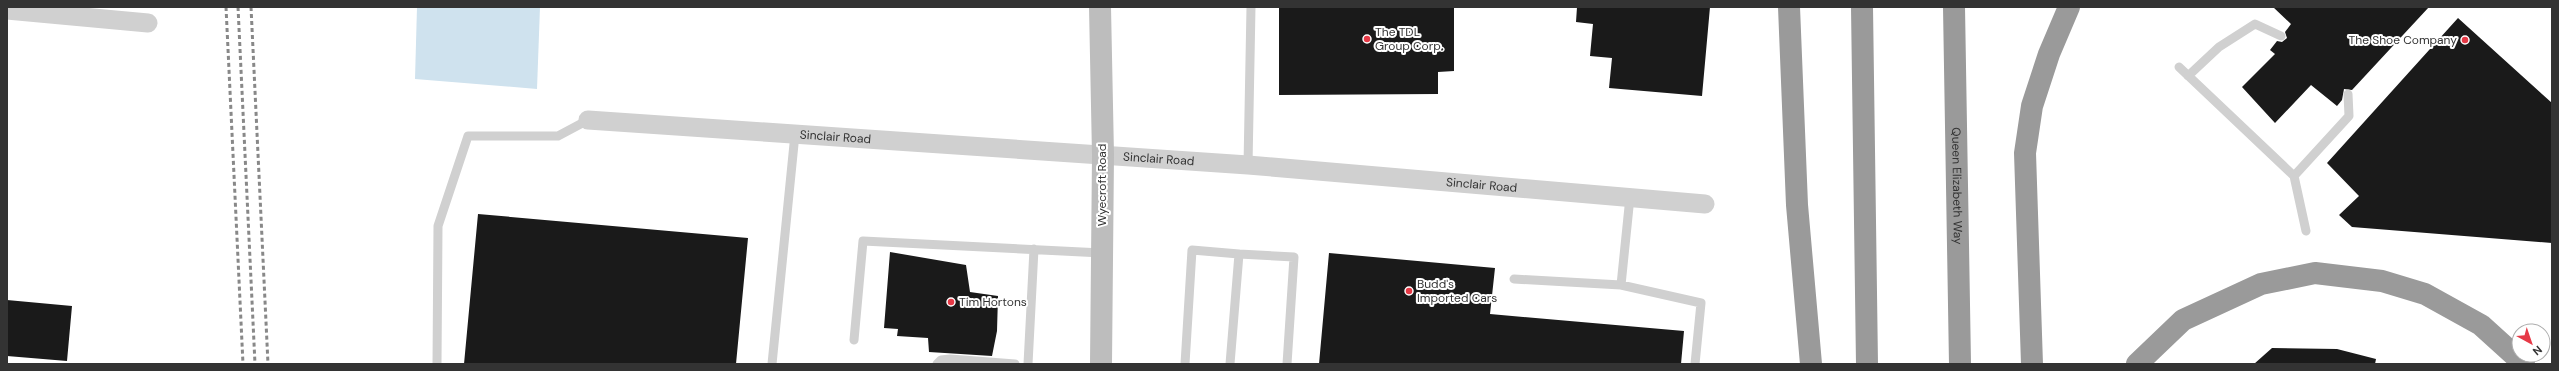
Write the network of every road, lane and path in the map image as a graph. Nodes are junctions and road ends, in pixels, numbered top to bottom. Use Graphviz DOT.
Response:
graph roads {
  1 [pos="1100,7"];
  2 [pos="1251,7"];
  3 [pos="1789,7"];
  4 [pos="1862,7"];
  5 [pos="1954,7"];
  6 [pos="2069,7"];
  7 [pos="7,10"];
  8 [pos="148,23"];
  9 [pos="2281,36"];
  10 [pos="2179,67"];
  11 [pos="2188,76"];
  12 [pos="2348,94"];
  13 [pos="588,120"];
  14 [pos="795,134"];
  15 [pos="1103,155"];
  16 [pos="1248,165"];
  17 [pos="2294,176"];
  18 [pos="1630,197"];
  19 [pos="1705,204"];
  20 [pos="2306,231"];
  21 [pos="1034,249"];
  22 [pos="1102,253"];
  23 [pos="1239,254"];
  24 [pos="1514,279"];
  25 [pos="1621,285"];
  26 [pos="854,340"];
  27 [pos="437,364"];
  28 [pos="772,364"];
  29 [pos="937,364"];
  30 [pos="1015,364"];
  31 [pos="1028,364"];
  32 [pos="1101,364"];
  33 [pos="1185,364"];
  34 [pos="1230,364"];
  35 [pos="1287,364"];
  36 [pos="1695,364"];
  37 [pos="1811,364"];
  38 [pos="1866,364"];
  39 [pos="1960,364"];
  40 [pos="2032,364"];
  41 [pos="2136,364"];
  42 [pos="2524,364"];
  1 -- 15 [label="street, Wyecroft Road"];
  2 -- 16 [label="lane"];
  3 -- 37 [label="highway"];
  4 -- 38 [label="highway"];
  5 -- 39 [label="highway, Queen Elizabeth Way"];
  6 -- 40 [label="highway"];
  7 -- 8 [label="street"];
  9 -- 11 [label="lane"];
  10 -- 11 [label="lane"];
  11 -- 17 [label="lane"];
  12 -- 17 [label="lane"];
  13 -- 14 [label="street, Sinclair Road"];
  13 -- 27 [label="lane"];
  14 -- 15 [label="street, Sinclair Road"];
  14 -- 28 [label="lane"];
  15 -- 16 [label="street, Sinclair Road"];
  15 -- 22 [label="street, Wyecroft Road"];
  16 -- 18 [label="street, Sinclair Road"];
  17 -- 20 [label="lane"];
  18 -- 19 [label="street, Sinclair Road"];
  18 -- 25 [label="lane"];
  21 -- 22 [label="lane"];
  21 -- 26 [label="lane"];
  21 -- 31 [label="lane"];
  22 -- 32 [label="street, Wyecroft Road"];
  23 -- 33 [label="lane"];
  23 -- 34 [label="lane"];
  23 -- 35 [label="lane"];
  24 -- 25 [label="lane"];
  25 -- 36 [label="lane"];
  29 -- 30 [label="lane"];
  41 -- 42 [label="highway"];
}
